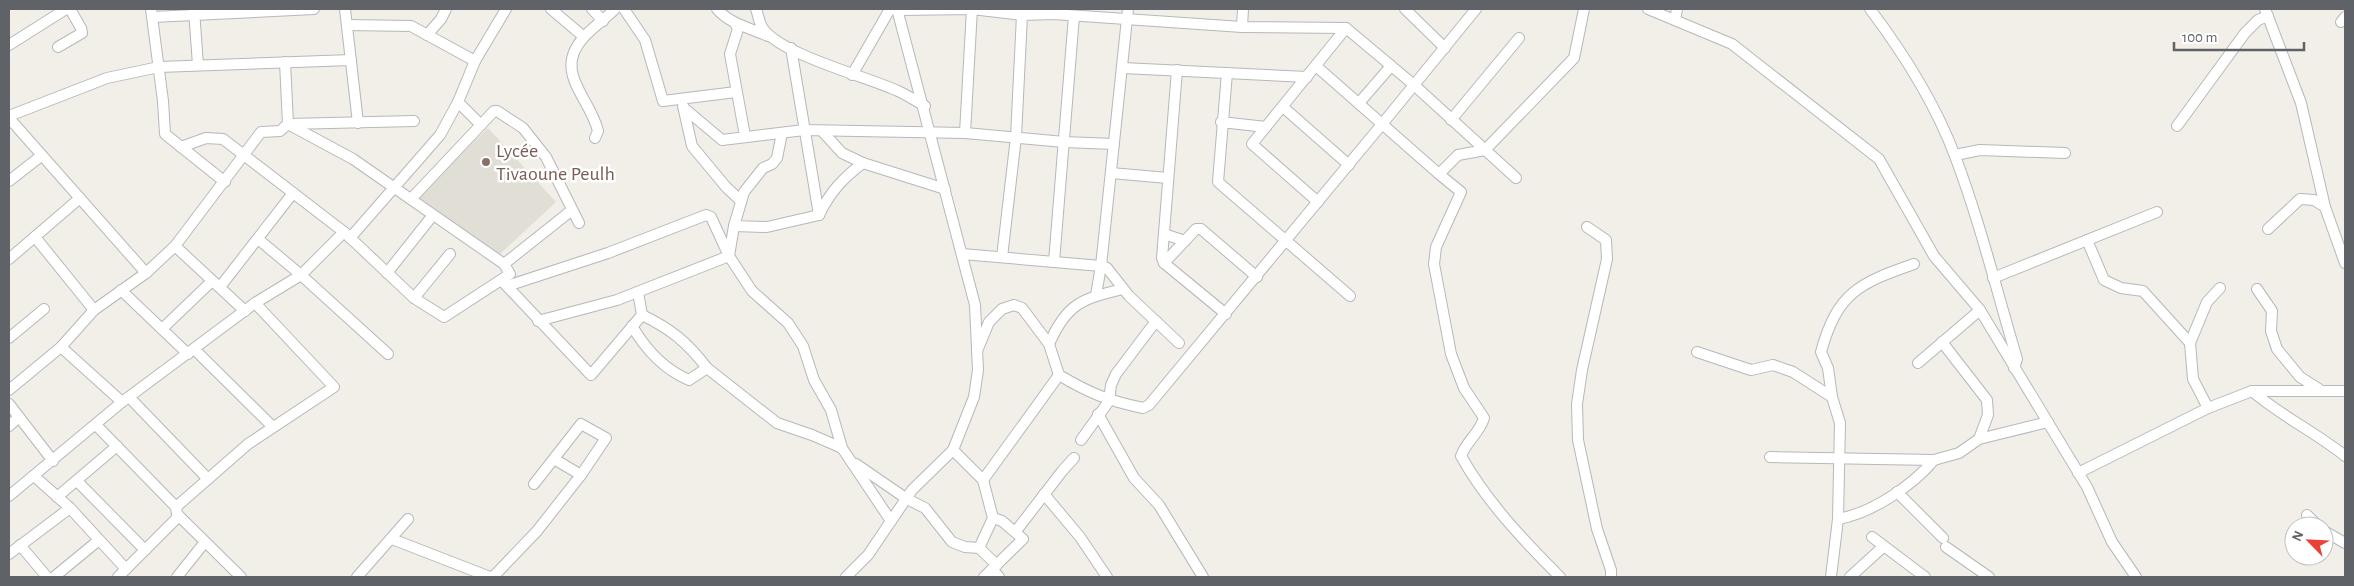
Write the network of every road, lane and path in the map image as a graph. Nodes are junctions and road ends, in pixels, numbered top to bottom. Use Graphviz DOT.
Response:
graph roads {
  1 [pos="68,9"];
  2 [pos="314,9"];
  3 [pos="345,9"];
  4 [pos="446,9"];
  5 [pos="506,9"];
  6 [pos="551,9"];
  7 [pos="592,9"];
  8 [pos="615,9"];
  9 [pos="624,9"];
  10 [pos="717,9"];
  11 [pos="756,9"];
  12 [pos="895,9"];
  13 [pos="972,9"];
  14 [pos="1243,9"];
  15 [pos="1405,9"];
  16 [pos="1476,9"];
  17 [pos="1584,9"];
  18 [pos="1648,9"];
  19 [pos="1677,9"];
  20 [pos="1870,9"];
  21 [pos="993,10"];
  22 [pos="194,12"];
  23 [pos="1019,12"];
  24 [pos="2267,12"];
  25 [pos="152,13"];
  26 [pos="1127,13"];
  27 [pos="1074,16"];
  28 [pos="1675,20"];
  29 [pos="603,21"];
  30 [pos="734,23"];
  31 [pos="346,25"];
  32 [pos="1242,27"];
  33 [pos="1346,28"];
  34 [pos="427,35"];
  35 [pos="584,37"];
  36 [pos="771,37"];
  37 [pos="1519,38"];
  38 [pos="10,43"];
  39 [pos="58,47"];
  40 [pos="791,48"];
  41 [pos="1445,48"];
  42 [pos="350,60"];
  43 [pos="475,61"];
  44 [pos="285,62"];
  45 [pos="198,65"];
  46 [pos="1316,66"];
  47 [pos="1391,66"];
  48 [pos="159,67"];
  49 [pos="1123,68"];
  50 [pos="1177,70"];
  51 [pos="1227,73"];
  52 [pos="852,75"];
  53 [pos="1307,77"];
  54 [pos="1414,86"];
  55 [pos="736,92"];
  56 [pos="458,102"];
  57 [pos="682,103"];
  58 [pos="1359,103"];
  59 [pos="925,106"];
  60 [pos="1283,107"];
  61 [pos="9,117"];
  62 [pos="1450,120"];
  63 [pos="414,121"];
  64 [pos="1221,122"];
  65 [pos="358,123"];
  66 [pos="1383,123"];
  67 [pos="288,124"];
  68 [pos="481,125"];
  69 [pos="2178,126"];
  70 [pos="1266,127"];
  71 [pos="804,130"];
  72 [pos="822,131"];
  73 [pos="782,132"];
  74 [pos="965,133"];
  75 [pos="930,134"];
  76 [pos="745,136"];
  77 [pos="1016,137"];
  78 [pos="594,138"];
  79 [pos="1064,142"];
  80 [pos="1114,144"];
  81 [pos="181,147"];
  82 [pos="1485,150"];
  83 [pos="2065,153"];
  84 [pos="1955,155"];
  85 [pos="41,156"];
  86 [pos="244,156"];
  87 [pos="863,163"];
  88 [pos="1349,165"];
  89 [pos="1111,173"];
  90 [pos="1439,174"];
  91 [pos="1168,178"];
  92 [pos="1516,178"];
  93 [pos="9,181"];
  94 [pos="225,182"];
  95 [pos="394,188"];
  96 [pos="945,189"];
  97 [pos="293,194"];
  98 [pos="80,198"];
  99 [pos="411,199"];
  100 [pos="741,201"];
  101 [pos="1318,202"];
  102 [pos="2325,207"];
  103 [pos="572,210"];
  104 [pos="2156,212"];
  105 [pos="433,215"];
  106 [pos="819,215"];
  107 [pos="579,223"];
  108 [pos="734,226"];
  109 [pos="1587,227"];
  110 [pos="2268,229"];
  111 [pos="1164,234"];
  112 [pos="347,235"];
  113 [pos="34,236"];
  114 [pos="258,239"];
  115 [pos="2087,240"];
  116 [pos="1185,241"];
  117 [pos="1286,241"];
  118 [pos="174,246"];
  119 [pos="450,254"];
  120 [pos="962,254"];
  121 [pos="729,256"];
  122 [pos="1002,257"];
  123 [pos="9,259"];
  124 [pos="1054,262"];
  125 [pos="1164,263"];
  126 [pos="2345,263"];
  127 [pos="504,264"];
  128 [pos="1914,264"];
  129 [pos="1101,266"];
  130 [pos="146,273"];
  131 [pos="387,273"];
  132 [pos="301,275"];
  133 [pos="1257,277"];
  134 [pos="1993,278"];
  135 [pos="504,282"];
  136 [pos="216,284"];
  137 [pos="2220,288"];
  138 [pos="1123,289"];
  139 [pos="2257,289"];
  140 [pos="121,290"];
  141 [pos="638,292"];
  142 [pos="1096,296"];
  143 [pos="1350,296"];
  144 [pos="414,298"];
  145 [pos="255,303"];
  146 [pos="44,309"];
  147 [pos="94,310"];
  148 [pos="1980,310"];
  149 [pos="245,311"];
  150 [pos="1226,314"];
  151 [pos="642,315"];
  152 [pos="538,321"];
  153 [pos="1156,321"];
  154 [pos="632,326"];
  155 [pos="162,329"];
  156 [pos="9,338"];
  157 [pos="1179,342"];
  158 [pos="1942,342"];
  159 [pos="2190,343"];
  160 [pos="1049,344"];
  161 [pos="61,347"];
  162 [pos="191,351"];
  163 [pos="977,351"];
  164 [pos="1696,352"];
  165 [pos="388,354"];
  166 [pos="1918,363"];
  167 [pos="707,368"];
  168 [pos="2014,368"];
  169 [pos="1059,376"];
  170 [pos="9,390"];
  171 [pos="2320,390"];
  172 [pos="2252,391"];
  173 [pos="2345,391"];
  174 [pos="1832,397"];
  175 [pos="126,399"];
  176 [pos="1109,401"];
  177 [pos="9,404"];
  178 [pos="2208,408"];
  179 [pos="1098,414"];
  180 [pos="19,417"];
  181 [pos="2048,422"];
  182 [pos="96,425"];
  183 [pos="9,426"];
  184 [pos="273,427"];
  185 [pos="1081,440"];
  186 [pos="1979,440"];
  187 [pos="117,446"];
  188 [pos="842,448"];
  189 [pos="953,450"];
  190 [pos="2345,456"];
  191 [pos="1770,457"];
  192 [pos="1074,458"];
  193 [pos="554,459"];
  194 [pos="851,460"];
  195 [pos="1840,460"];
  196 [pos="1934,460"];
  197 [pos="53,461"];
  198 [pos="2078,473"];
  199 [pos="581,475"];
  200 [pos="34,476"];
  201 [pos="208,479"];
  202 [pos="983,480"];
  203 [pos="78,482"];
  204 [pos="534,484"];
  205 [pos="1897,492"];
  206 [pos="1044,494"];
  207 [pos="9,496"];
  208 [pos="57,497"];
  209 [pos="907,499"];
  210 [pos="70,508"];
  211 [pos="178,512"];
  212 [pos="993,518"];
  213 [pos="408,519"];
  214 [pos="1838,519"];
  215 [pos="891,521"];
  216 [pos="1016,531"];
  217 [pos="1872,537"];
  218 [pos="2334,537"];
  219 [pos="392,539"];
  220 [pos="99,540"];
  221 [pos="206,542"];
  222 [pos="2345,543"];
  223 [pos="20,545"];
  224 [pos="1884,546"];
  225 [pos="979,548"];
  226 [pos="144,550"];
  227 [pos="9,554"];
  228 [pos="126,569"];
  229 [pos="996,570"];
  230 [pos="1832,573"];
  231 [pos="362,576"];
  232 [pos="487,576"];
  233 [pos="47,577"];
  234 [pos="54,577"];
  235 [pos="118,577"];
  236 [pos="177,577"];
  237 [pos="241,577"];
  238 [pos="846,577"];
  239 [pos="984,577"];
  240 [pos="1107,577"];
  241 [pos="1203,577"];
  242 [pos="1560,577"];
  243 [pos="1611,577"];
  244 [pos="1842,577"];
  245 [pos="1850,577"];
  246 [pos="1924,577"];
  247 [pos="1989,577"];
  248 [pos="2136,577"];
  1 -- 38 [label="street"];
  1 -- 39 [label="street"];
  2 -- 22 [label="street"];
  3 -- 31 [label="street"];
  4 -- 34 [label="street"];
  5 -- 43 [label="street"];
  6 -- 35 [label="street"];
  7 -- 29 [label="street"];
  8 -- 29 [label="street"];
  9 -- 57 [label="street"];
  10 -- 30 [label="street"];
  11 -- 36 [label="street"];
  12 -- 13 [label="street"];
  12 -- 52 [label="street"];
  12 -- 59 [label="street"];
  13 -- 21 [label="street"];
  13 -- 74 [label="street"];
  14 -- 32 [label="street"];
  15 -- 41 [label="street"];
  16 -- 41 [label="street"];
  17 -- 82 [label="street"];
  18 -- 28 [label="street"];
  19 -- 28 [label="street"];
  20 -- 84 [label="street"];
  21 -- 23 [label="street"];
  22 -- 25 [label="street"];
  22 -- 45 [label="street"];
  23 -- 27 [label="street"];
  23 -- 77 [label="street"];
  24 -- 69 [label="street"];
  24 -- 102 [label="street"];
  25 -- 48 [label="street"];
  26 -- 27 [label="street"];
  26 -- 32 [label="street"];
  26 -- 49 [label="street"];
  27 -- 79 [label="street"];
  28 -- 148 [label="street"];
  29 -- 35 [label="street"];
  30 -- 36 [label="street"];
  30 -- 55 [label="street"];
  31 -- 34 [label="street"];
  31 -- 42 [label="street"];
  32 -- 33 [label="street"];
  33 -- 46 [label="street"];
  33 -- 47 [label="street"];
  34 -- 43 [label="street"];
  35 -- 78 [label="street"];
  36 -- 40 [label="street"];
  37 -- 62 [label="street"];
  40 -- 52 [label="street"];
  40 -- 71 [label="street"];
  41 -- 54 [label="street"];
  42 -- 44 [label="street"];
  42 -- 65 [label="street"];
  43 -- 56 [label="street"];
  44 -- 45 [label="street"];
  44 -- 67 [label="street"];
  45 -- 48 [label="street"];
  46 -- 53 [label="street"];
  46 -- 58 [label="street"];
  47 -- 54 [label="street"];
  47 -- 58 [label="street"];
  48 -- 61 [label="street"];
  48 -- 81 [label="street"];
  49 -- 50 [label="street"];
  49 -- 80 [label="street"];
  50 -- 51 [label="street"];
  50 -- 91 [label="street"];
  51 -- 53 [label="street"];
  51 -- 64 [label="street"];
  52 -- 59 [label="street"];
  53 -- 60 [label="street"];
  54 -- 62 [label="street"];
  54 -- 66 [label="street"];
  55 -- 57 [label="street"];
  55 -- 76 [label="street"];
  56 -- 68 [label="street"];
  56 -- 95 [label="street"];
  57 -- 76 [label="street"];
  57 -- 100 [label="street"];
  58 -- 66 [label="street"];
  59 -- 75 [label="street"];
  60 -- 70 [label="street"];
  60 -- 88 [label="street"];
  61 -- 85 [label="street"];
  62 -- 82 [label="street"];
  63 -- 65 [label="street"];
  64 -- 70 [label="street"];
  64 -- 117 [label="street"];
  65 -- 67 [label="street"];
  66 -- 88 [label="street"];
  66 -- 90 [label="street"];
  67 -- 86 [label="street"];
  67 -- 95 [label="street"];
  68 -- 99 [label="street"];
  68 -- 103 [label="street"];
  70 -- 101 [label="street"];
  71 -- 72 [label="street"];
  71 -- 73 [label="street"];
  71 -- 106 [label="street"];
  72 -- 75 [label="street"];
  72 -- 87 [label="street"];
  73 -- 76 [label="street"];
  73 -- 100 [label="street"];
  74 -- 75 [label="street"];
  74 -- 77 [label="street"];
  75 -- 96 [label="street"];
  77 -- 79 [label="street"];
  77 -- 122 [label="street"];
  79 -- 80 [label="street"];
  79 -- 124 [label="street"];
  80 -- 89 [label="street"];
  81 -- 86 [label="street"];
  81 -- 94 [label="street"];
  82 -- 90 [label="street"];
  82 -- 92 [label="street"];
  83 -- 84 [label="street"];
  84 -- 134 [label="street"];
  85 -- 93 [label="street"];
  85 -- 98 [label="street"];
  86 -- 94 [label="street"];
  86 -- 97 [label="street"];
  87 -- 96 [label="street"];
  87 -- 106 [label="street"];
  88 -- 101 [label="street"];
  89 -- 91 [label="street"];
  89 -- 129 [label="street"];
  90 -- 242 [label="street"];
  91 -- 111 [label="street"];
  94 -- 118 [label="street"];
  95 -- 99 [label="street"];
  95 -- 112 [label="street"];
  96 -- 120 [label="street"];
  97 -- 112 [label="street"];
  97 -- 114 [label="street"];
  98 -- 113 [label="street"];
  98 -- 130 [label="street"];
  99 -- 105 [label="street"];
  100 -- 108 [label="street"];
  101 -- 117 [label="street"];
  102 -- 110 [label="street"];
  102 -- 126 [label="street"];
  103 -- 107 [label="street"];
  103 -- 127 [label="street"];
  104 -- 115 [label="street"];
  105 -- 127 [label="street"];
  105 -- 131 [label="street"];
  106 -- 108 [label="street"];
  108 -- 121 [label="street"];
  109 -- 243 [label="street"];
  111 -- 116 [label="street"];
  111 -- 125 [label="street"];
  112 -- 131 [label="street"];
  112 -- 132 [label="street"];
  113 -- 123 [label="street"];
  113 -- 147 [label="street"];
  114 -- 132 [label="street"];
  114 -- 136 [label="street"];
  115 -- 134 [label="street"];
  115 -- 159 [label="street"];
  116 -- 125 [label="street"];
  116 -- 133 [label="street"];
  117 -- 133 [label="street"];
  117 -- 143 [label="street"];
  118 -- 130 [label="street"];
  118 -- 136 [label="street"];
  119 -- 144 [label="street"];
  120 -- 122 [label="street"];
  120 -- 163 [label="street"];
  121 -- 135 [label="street"];
  121 -- 141 [label="street"];
  121 -- 188 [label="street"];
  122 -- 124 [label="street"];
  124 -- 129 [label="street"];
  125 -- 150 [label="street"];
  127 -- 135 [label="street"];
  128 -- 174 [label="street"];
  129 -- 138 [label="street"];
  129 -- 142 [label="street"];
  130 -- 140 [label="street"];
  131 -- 144 [label="street"];
  132 -- 145 [label="street"];
  132 -- 165 [label="street"];
  133 -- 150 [label="street"];
  134 -- 168 [label="street"];
  135 -- 144 [label="street"];
  135 -- 152 [label="street"];
  136 -- 149 [label="street"];
  136 -- 155 [label="street"];
  137 -- 159 [label="street"];
  138 -- 142 [label="street"];
  138 -- 153 [label="street"];
  139 -- 171 [label="street"];
  140 -- 147 [label="street"];
  140 -- 155 [label="street"];
  141 -- 151 [label="street"];
  141 -- 152 [label="street"];
  142 -- 160 [label="street"];
  145 -- 149 [label="street"];
  145 -- 184 [label="street"];
  146 -- 156 [label="street"];
  147 -- 161 [label="street"];
  148 -- 158 [label="street"];
  148 -- 168 [label="street"];
  149 -- 162 [label="street"];
  150 -- 176 [label="street"];
  151 -- 154 [label="street"];
  151 -- 167 [label="street"];
  152 -- 154 [label="street"];
  153 -- 157 [label="street"];
  153 -- 176 [label="street"];
  154 -- 167 [label="street"];
  155 -- 162 [label="street"];
  158 -- 166 [label="street"];
  158 -- 186 [label="street"];
  159 -- 178 [label="street"];
  160 -- 163 [label="street"];
  160 -- 169 [label="street"];
  161 -- 170 [label="street"];
  161 -- 175 [label="street"];
  162 -- 175 [label="street"];
  162 -- 184 [label="street"];
  163 -- 189 [label="street"];
  164 -- 174 [label="street"];
  167 -- 188 [label="street"];
  168 -- 181 [label="street"];
  169 -- 176 [label="street"];
  169 -- 202 [label="street"];
  171 -- 172 [label="street"];
  171 -- 173 [label="street"];
  172 -- 178 [label="street"];
  172 -- 190 [label="street"];
  174 -- 195 [label="street"];
  175 -- 182 [label="street"];
  175 -- 201 [label="street"];
  176 -- 179 [label="street"];
  177 -- 180 [label="street"];
  178 -- 198 [label="street"];
  179 -- 185 [label="street"];
  179 -- 241 [label="street"];
  180 -- 183 [label="street"];
  180 -- 197 [label="street"];
  181 -- 186 [label="street"];
  181 -- 198 [label="street"];
  182 -- 187 [label="street"];
  182 -- 197 [label="street"];
  184 -- 201 [label="street"];
  186 -- 196 [label="street"];
  187 -- 203 [label="street"];
  187 -- 211 [label="street"];
  188 -- 194 [label="street"];
  189 -- 202 [label="street"];
  189 -- 209 [label="street"];
  191 -- 195 [label="street"];
  192 -- 206 [label="street"];
  193 -- 199 [label="street"];
  193 -- 199 [label="street"];
  193 -- 204 [label="street"];
  194 -- 209 [label="street"];
  194 -- 215 [label="street"];
  195 -- 196 [label="street"];
  195 -- 214 [label="street"];
  196 -- 205 [label="street"];
  197 -- 200 [label="street"];
  198 -- 248 [label="street"];
  199 -- 232 [label="street"];
  200 -- 207 [label="street"];
  200 -- 208 [label="street"];
  201 -- 211 [label="street"];
  202 -- 212 [label="street"];
  203 -- 208 [label="street"];
  203 -- 226 [label="street"];
  205 -- 214 [label="street"];
  205 -- 247 [label="street"];
  206 -- 216 [label="street"];
  206 -- 240 [label="street"];
  208 -- 210 [label="street"];
  209 -- 215 [label="street"];
  209 -- 225 [label="street"];
  210 -- 220 [label="street"];
  210 -- 223 [label="street"];
  211 -- 221 [label="street"];
  211 -- 226 [label="street"];
  212 -- 216 [label="street"];
  212 -- 225 [label="street"];
  213 -- 219 [label="street"];
  214 -- 230 [label="street"];
  215 -- 238 [label="street"];
  216 -- 229 [label="street"];
  217 -- 224 [label="street"];
  218 -- 222 [label="street"];
  219 -- 231 [label="street"];
  219 -- 232 [label="street"];
  220 -- 228 [label="street"];
  220 -- 234 [label="street"];
  221 -- 236 [label="street"];
  221 -- 237 [label="street"];
  223 -- 227 [label="street"];
  223 -- 233 [label="street"];
  224 -- 245 [label="street"];
  224 -- 246 [label="street"];
  225 -- 229 [label="street"];
  226 -- 228 [label="street"];
  228 -- 235 [label="street"];
  229 -- 239 [label="street"];
  230 -- 244 [label="street"];
}
